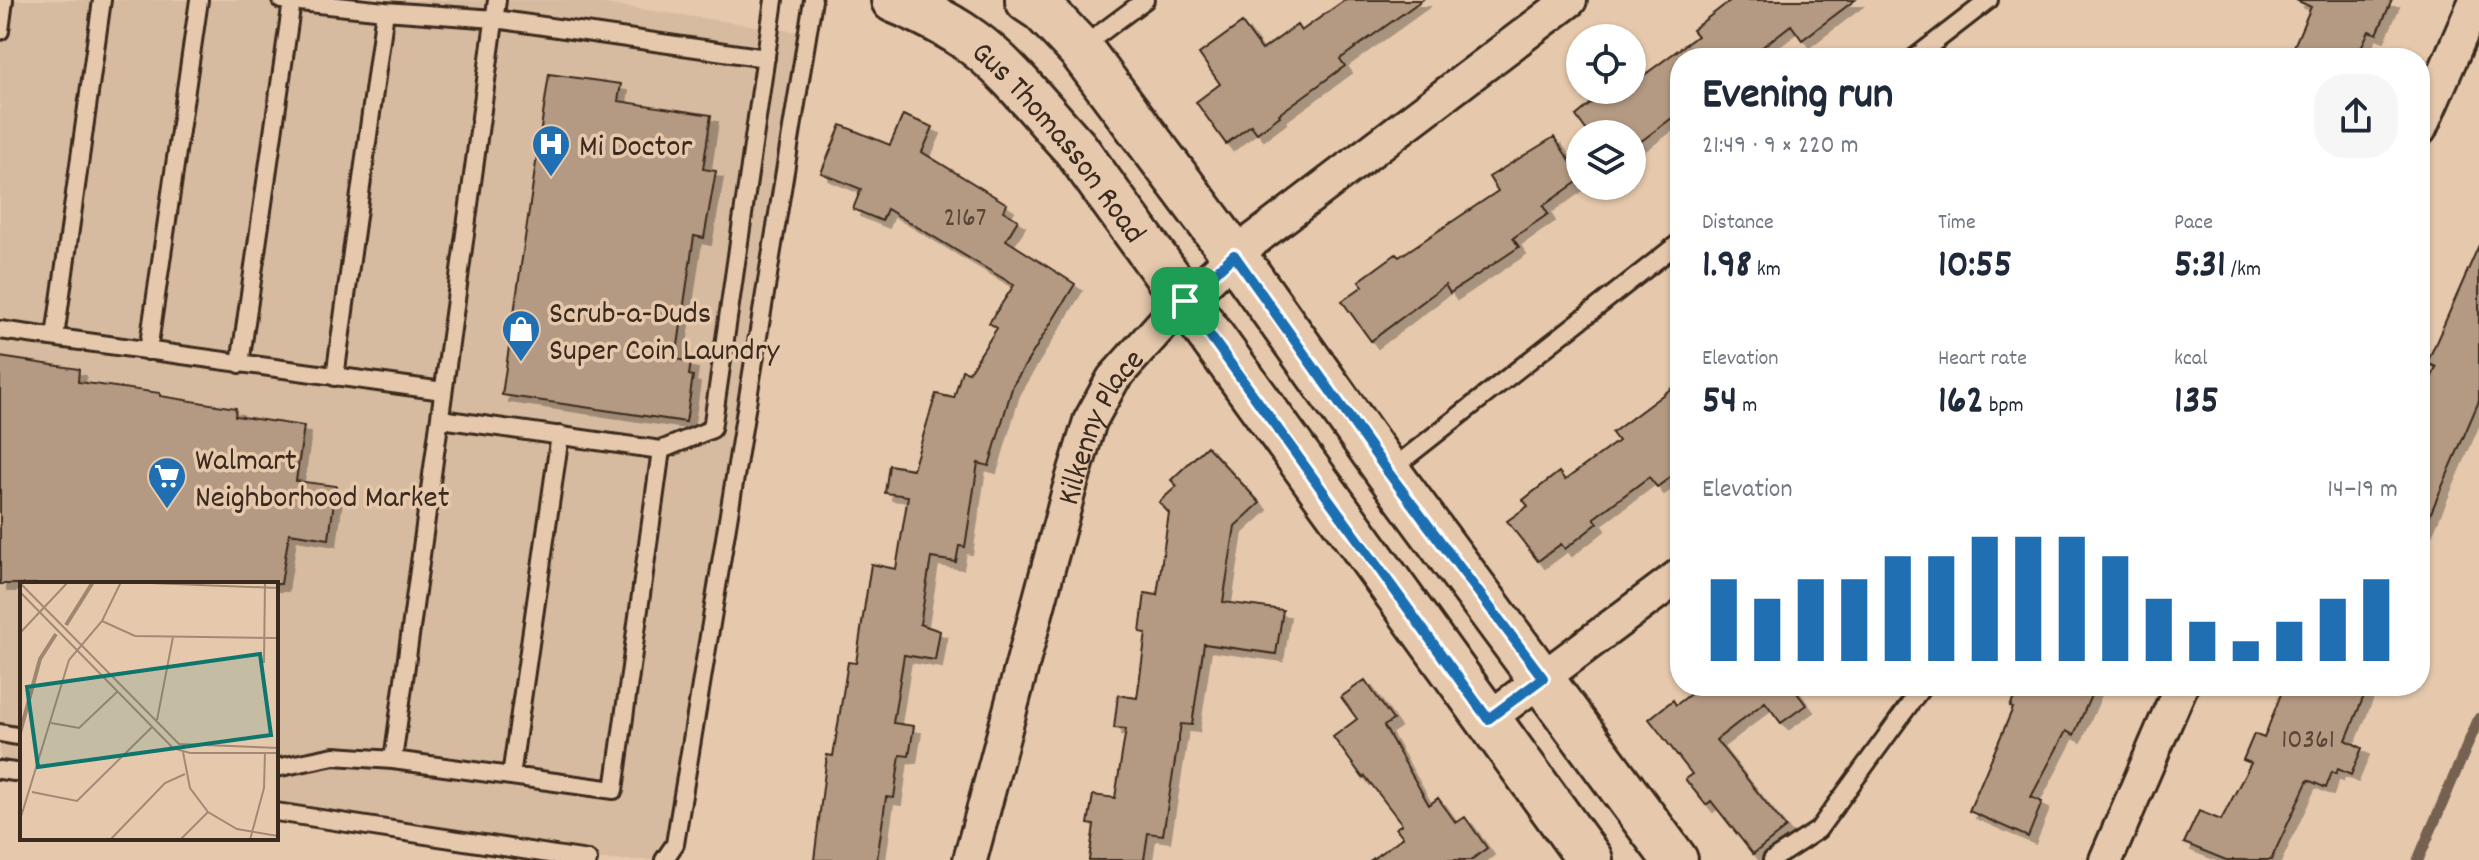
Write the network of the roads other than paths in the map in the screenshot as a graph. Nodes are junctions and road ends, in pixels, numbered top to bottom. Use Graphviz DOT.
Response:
graph roads {
  1 [pos="4,0"];
  2 [pos="102,0"];
  3 [pos="199,0"];
  4 [pos="497,0"];
  5 [pos="774,0"];
  6 [pos="813,0"];
  7 [pos="1028,0"];
  8 [pos="1145,0"];
  9 [pos="1570,0"];
  10 [pos="1989,0"];
  11 [pos="2476,0"];
  12 [pos="286,1"];
  13 [pos="912,3"];
  14 [pos="385,11"];
  15 [pos="495,19"];
  16 [pos="0,31"];
  17 [pos="1927,48"];
  18 [pos="1080,49"];
  19 [pos="766,58"];
  20 [pos="2430,106"];
  21 [pos="1670,250"];
  22 [pos="1234,255"];
  23 [pos="1185,301"];
  24 [pos="0,330"];
  25 [pos="55,337"];
  26 [pos="148,351"];
  27 [pos="240,364"];
  28 [pos="335,377"];
  29 [pos="443,391"];
  30 [pos="441,419"];
  31 [pos="560,435"];
  32 [pos="661,450"];
  33 [pos="1388,472"];
  34 [pos="1670,583"];
  35 [pos="1543,678"];
  36 [pos="1916,696"];
  37 [pos="2177,696"];
  38 [pos="1488,719"];
  39 [pos="0,733"];
  40 [pos="20,737"];
  41 [pos="393,760"];
  42 [pos="278,768"];
  43 [pos="0,770"];
  44 [pos="20,773"];
  45 [pos="511,776"];
  46 [pos="278,812"];
  47 [pos="588,860"];
  48 [pos="664,860"];
  49 [pos="970,860"];
  50 [pos="1590,860"];
  51 [pos="1675,860"];
  52 [pos="1772,860"];
  53 [pos="2106,860"];
  1 -- 16 [label="lane"];
  2 -- 25 [label="lane"];
  3 -- 26 [label="lane"];
  4 -- 15 [label="lane"];
  5 -- 19 [label="lane"];
  6 -- 48 [label="lane"];
  7 -- 18 [label="main road, Gus Thomasson Road"];
  8 -- 18 [label="lane"];
  9 -- 22 [label="street, Kilkenny Place"];
  10 -- 17 [label="lane"];
  11 -- 20 [label="street"];
  12 -- 14 [label="lane"];
  12 -- 27 [label="lane"];
  13 -- 23 [label="main road, Gus Thomasson Road"];
  14 -- 15 [label="lane"];
  14 -- 28 [label="lane"];
  15 -- 19 [label="lane"];
  15 -- 29 [label="lane"];
  18 -- 22 [label="main road, Gus Thomasson Road"];
  19 -- 32 [label="lane"];
  21 -- 33 [label="lane"];
  22 -- 23 [label="street, Kilkenny Place"];
  22 -- 33 [label="main road, Gus Thomasson Road"];
  23 -- 38 [label="main road, Gus Thomasson Road"];
  23 -- 49 [label="street, Kilkenny Place"];
  24 -- 25 [label="lane"];
  25 -- 26 [label="lane"];
  26 -- 27 [label="lane"];
  27 -- 28 [label="lane"];
  28 -- 29 [label="lane"];
  29 -- 30 [label="lane"];
  30 -- 31 [label="lane"];
  30 -- 41 [label="lane"];
  31 -- 32 [label="lane"];
  31 -- 45 [label="lane"];
  32 -- 45 [label="lane"];
  33 -- 35 [label="main road, Gus Thomasson Road"];
  34 -- 35 [label="street"];
  35 -- 38 [label="street"];
  35 -- 51 [label="main road, Gus Thomasson Road"];
  36 -- 52 [label="lane"];
  37 -- 53 [label="street"];
  38 -- 50 [label="main road, Gus Thomasson Road"];
  39 -- 40 [label="lane"];
  41 -- 42 [label="lane"];
  41 -- 45 [label="lane"];
  43 -- 44 [label="lane"];
  46 -- 47 [label="lane"];
}
